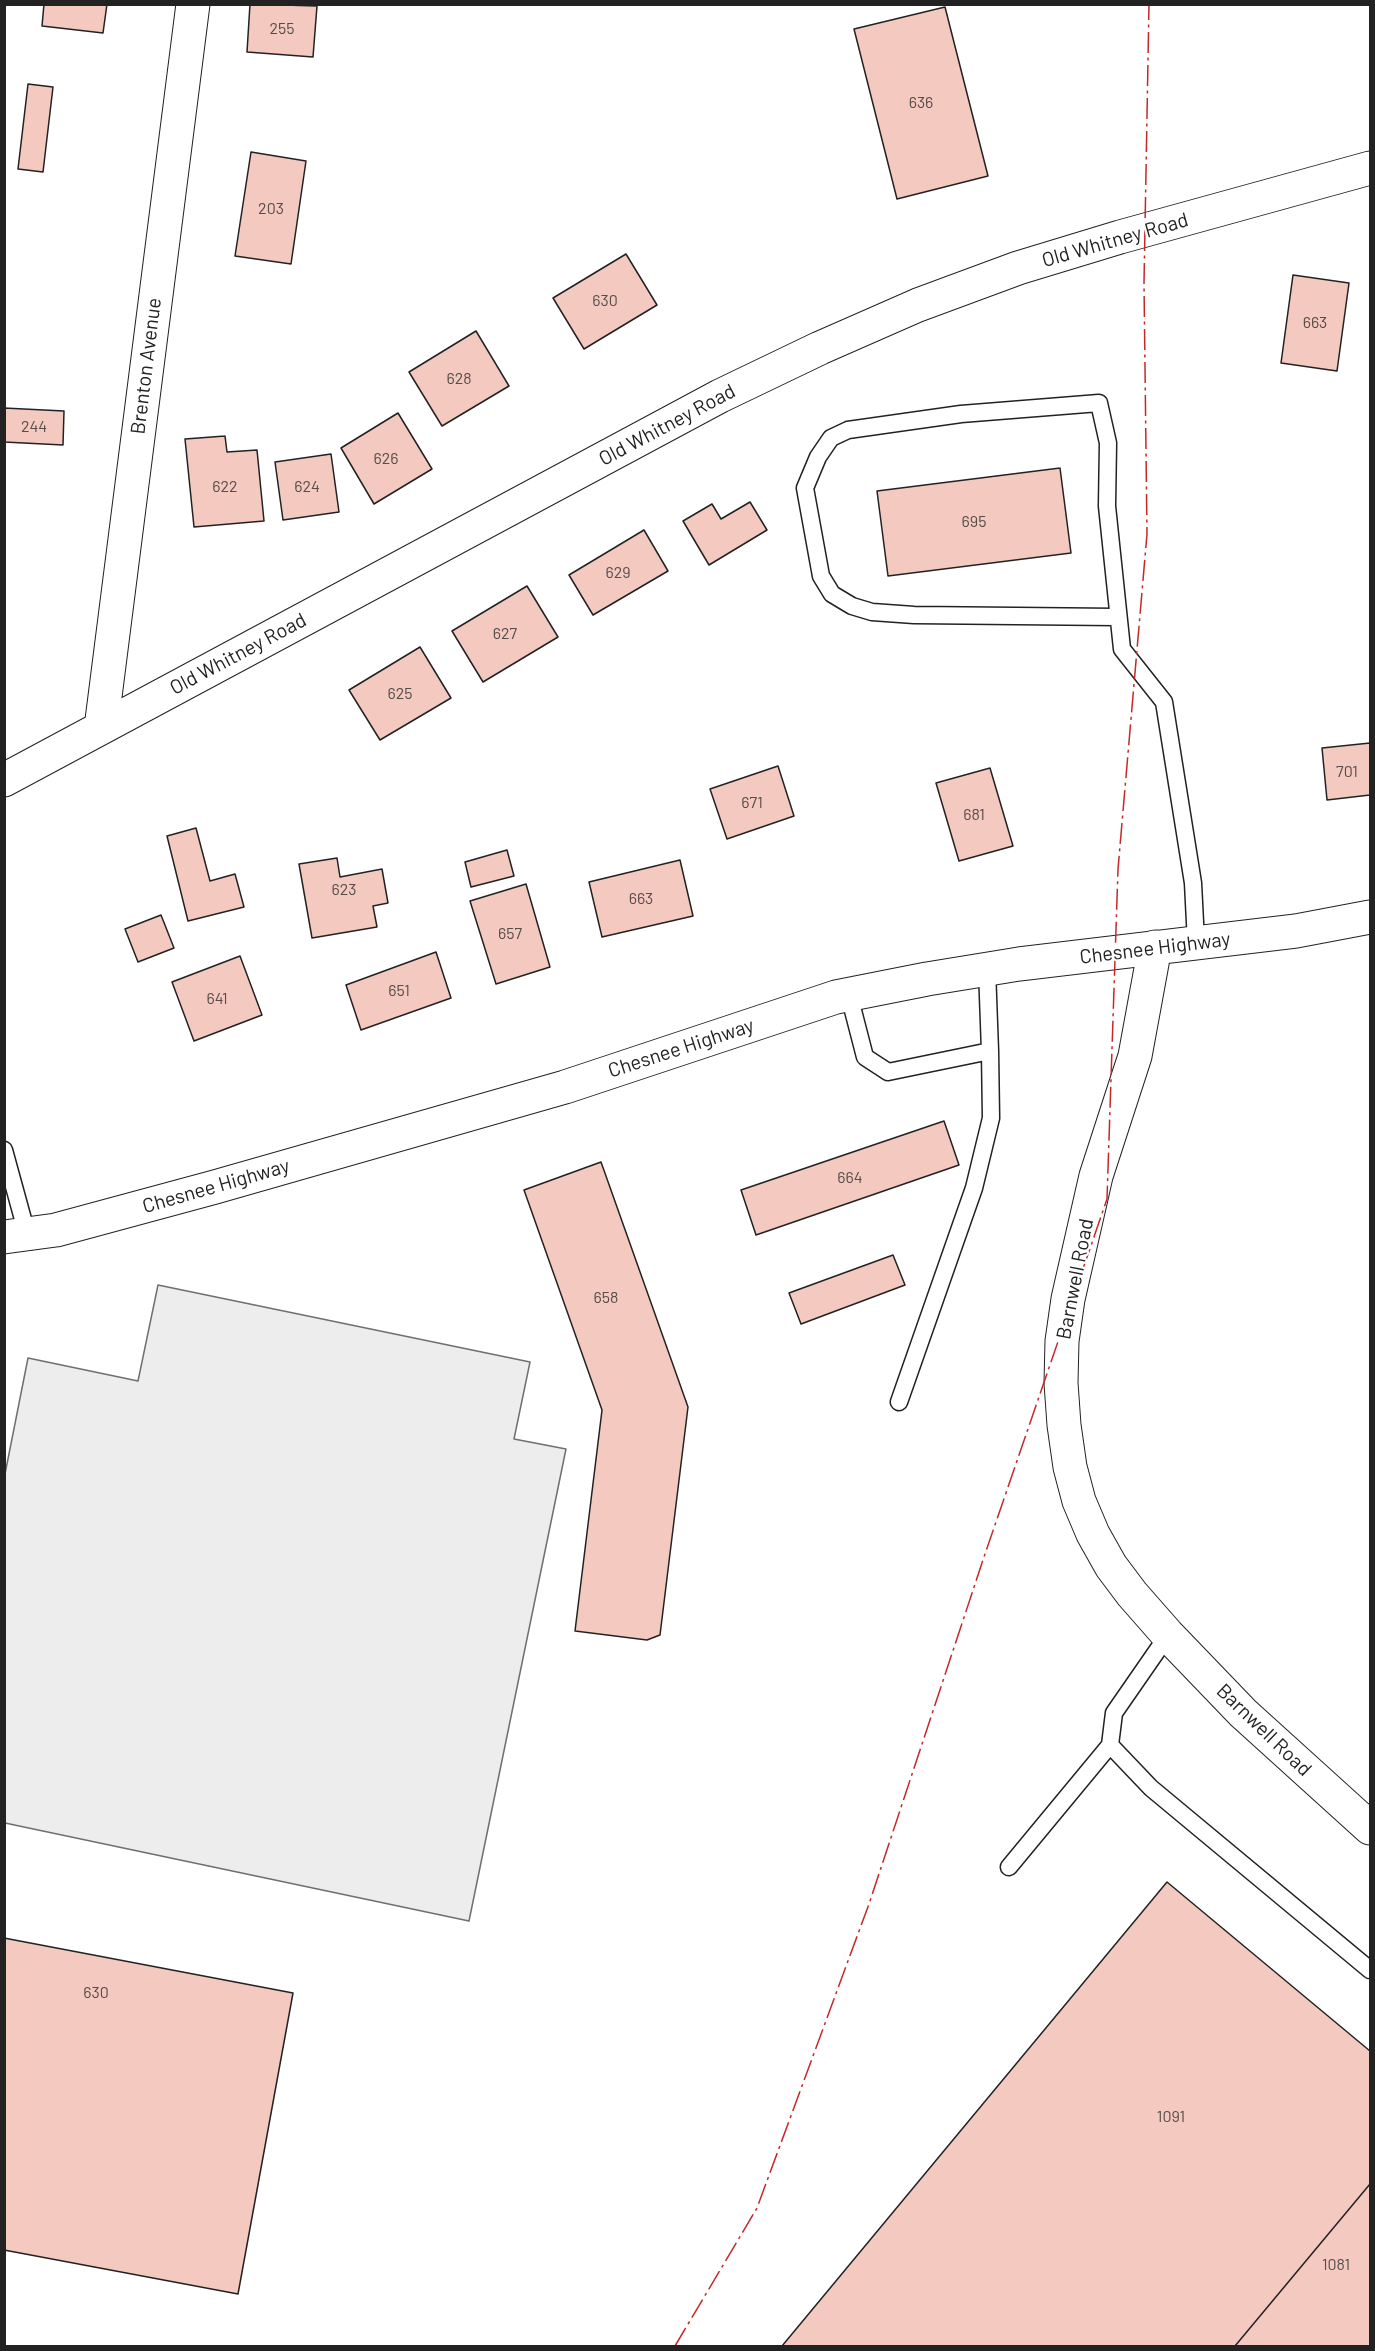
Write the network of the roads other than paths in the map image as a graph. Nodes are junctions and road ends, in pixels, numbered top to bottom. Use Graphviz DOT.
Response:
graph roads {
  1 [pos="193,4"];
  2 [pos="1371,168"];
  3 [pos="1117,617"];
  4 [pos="101,728"];
  5 [pos="4,780"];
  6 [pos="1371,917"];
  7 [pos="1196,942"];
  8 [pos="1155,947"];
  9 [pos="987,969"];
  10 [pos="849,995"];
  11 [pos="990,1051"];
  12 [pos="4,1150"];
  13 [pos="16,1235"];
  14 [pos="899,1402"];
  15 [pos="1168,1635"];
  16 [pos="1110,1745"];
  17 [pos="1371,1828"];
  18 [pos="1009,1867"];
  19 [pos="1371,1970"];
  1 -- 4 [label="street, Brenton Avenue"];
  2 -- 4 [label="street, Old Whitney Road"];
  3 -- 3 [label="lane"];
  3 -- 7 [label="lane"];
  4 -- 5 [label="street, Old Whitney Road"];
  6 -- 7 [label="street, Chesnee Highway"];
  7 -- 8 [label="street, Chesnee Highway"];
  8 -- 9 [label="street, Chesnee Highway"];
  8 -- 15 [label="street, Barnwell Road"];
  9 -- 10 [label="street, Chesnee Highway"];
  9 -- 11 [label="lane"];
  10 -- 11 [label="lane"];
  10 -- 13 [label="street, Chesnee Highway"];
  11 -- 14 [label="lane"];
  12 -- 13 [label="lane"];
  15 -- 16 [label="lane"];
  15 -- 17 [label="street, Barnwell Road"];
  16 -- 18 [label="lane"];
  16 -- 19 [label="lane"];
}
